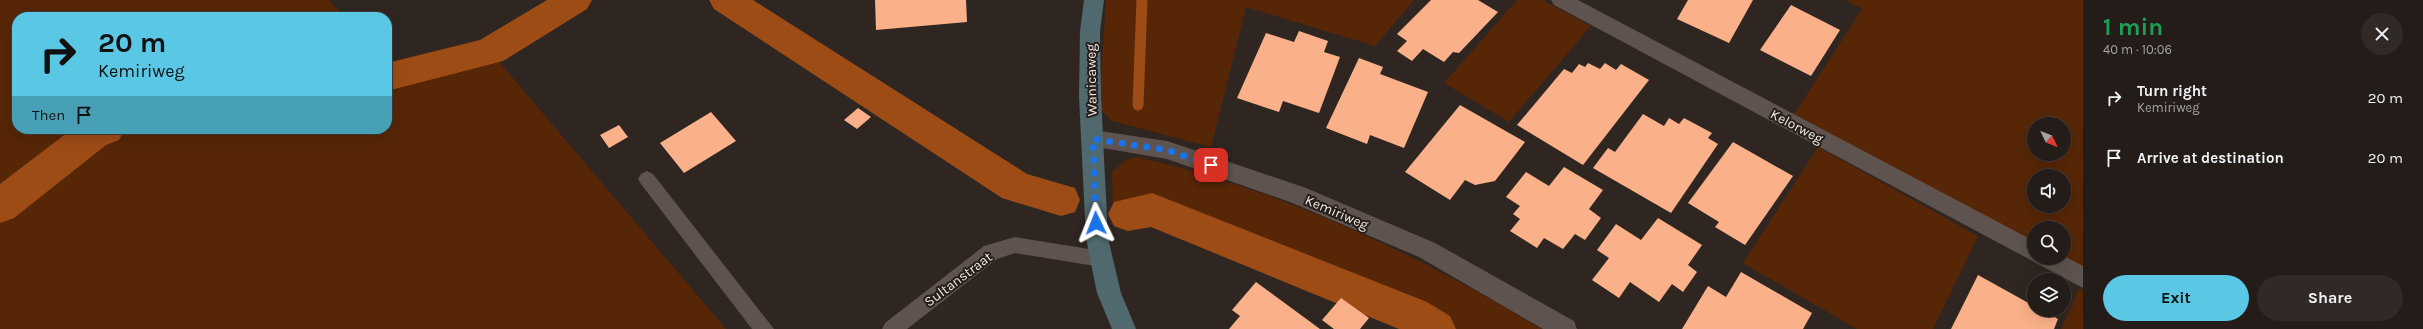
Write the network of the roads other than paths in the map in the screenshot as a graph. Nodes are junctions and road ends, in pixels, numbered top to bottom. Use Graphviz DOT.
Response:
graph roads {
  1 [pos="1094,0"];
  2 [pos="1561,0"];
  3 [pos="1093,139"];
  4 [pos="647,179"];
  5 [pos="2027,248"];
  6 [pos="1101,259"];
  7 [pos="2059,265"];
  8 [pos="2083,278"];
  9 [pos="764,329"];
  10 [pos="892,329"];
  11 [pos="1124,329"];
  12 [pos="1565,329"];
  1 -- 3 [label="street, Wanicaweg"];
  2 -- 5 [label="street, Kelorweg"];
  3 -- 6 [label="street, Wanicaweg"];
  3 -- 12 [label="street, Kemiriweg"];
  4 -- 9 [label="lane"];
  6 -- 10 [label="lane, Sultanstraat"];
  6 -- 11 [label="street, Wanicaweg"];
  7 -- 8 [label="street"];
}
